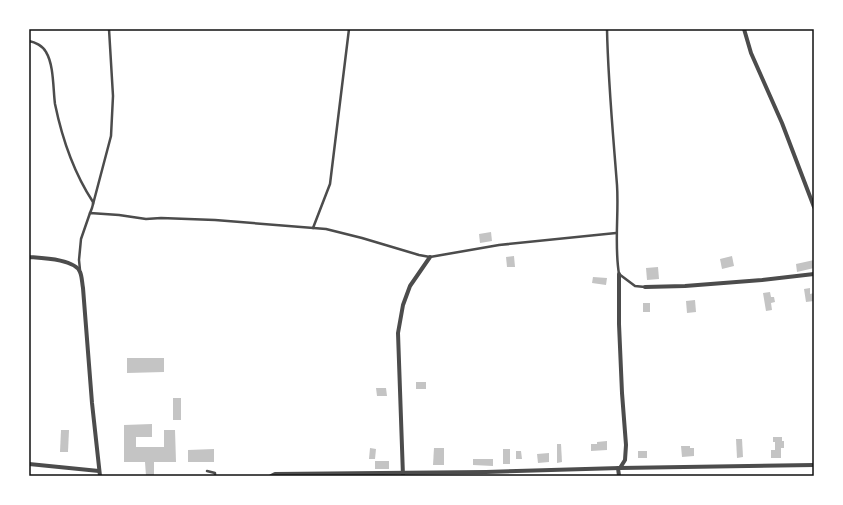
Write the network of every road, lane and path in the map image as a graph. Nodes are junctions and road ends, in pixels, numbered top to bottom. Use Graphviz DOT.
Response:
graph roads {
  1 [pos="109,29"];
  2 [pos="349,29"];
  3 [pos="607,29"];
  4 [pos="744,29"];
  5 [pos="29,41"];
  6 [pos="814,207"];
  7 [pos="92,208"];
  8 [pos="90,213"];
  9 [pos="313,228"];
  10 [pos="616,233"];
  11 [pos="29,257"];
  12 [pos="430,257"];
  13 [pos="80,271"];
  14 [pos="619,274"];
  15 [pos="814,274"];
  16 [pos="645,287"];
  17 [pos="29,464"];
  18 [pos="814,465"];
  19 [pos="619,468"];
  20 [pos="207,471"];
  21 [pos="100,474"];
  22 [pos="403,474"];
  23 [pos="215,476"];
  24 [pos="271,476"];
  25 [pos="619,476"];
  1 -- 7 [label="lane"];
  2 -- 9 [label="lane"];
  3 -- 10 [label="lane"];
  4 -- 6 [label="street"];
  5 -- 7 [label="lane"];
  7 -- 8 [label="lane"];
  8 -- 9 [label="lane"];
  8 -- 13 [label="lane"];
  9 -- 12 [label="lane"];
  10 -- 12 [label="lane"];
  10 -- 14 [label="lane"];
  11 -- 13 [label="street"];
  12 -- 22 [label="street"];
  13 -- 21 [label="street"];
  14 -- 16 [label="lane"];
  14 -- 19 [label="street"];
  15 -- 16 [label="street"];
  17 -- 21 [label="street"];
  18 -- 19 [label="street"];
  19 -- 22 [label="street"];
  19 -- 25 [label="street"];
  20 -- 23 [label="lane"];
  22 -- 24 [label="street"];
}
